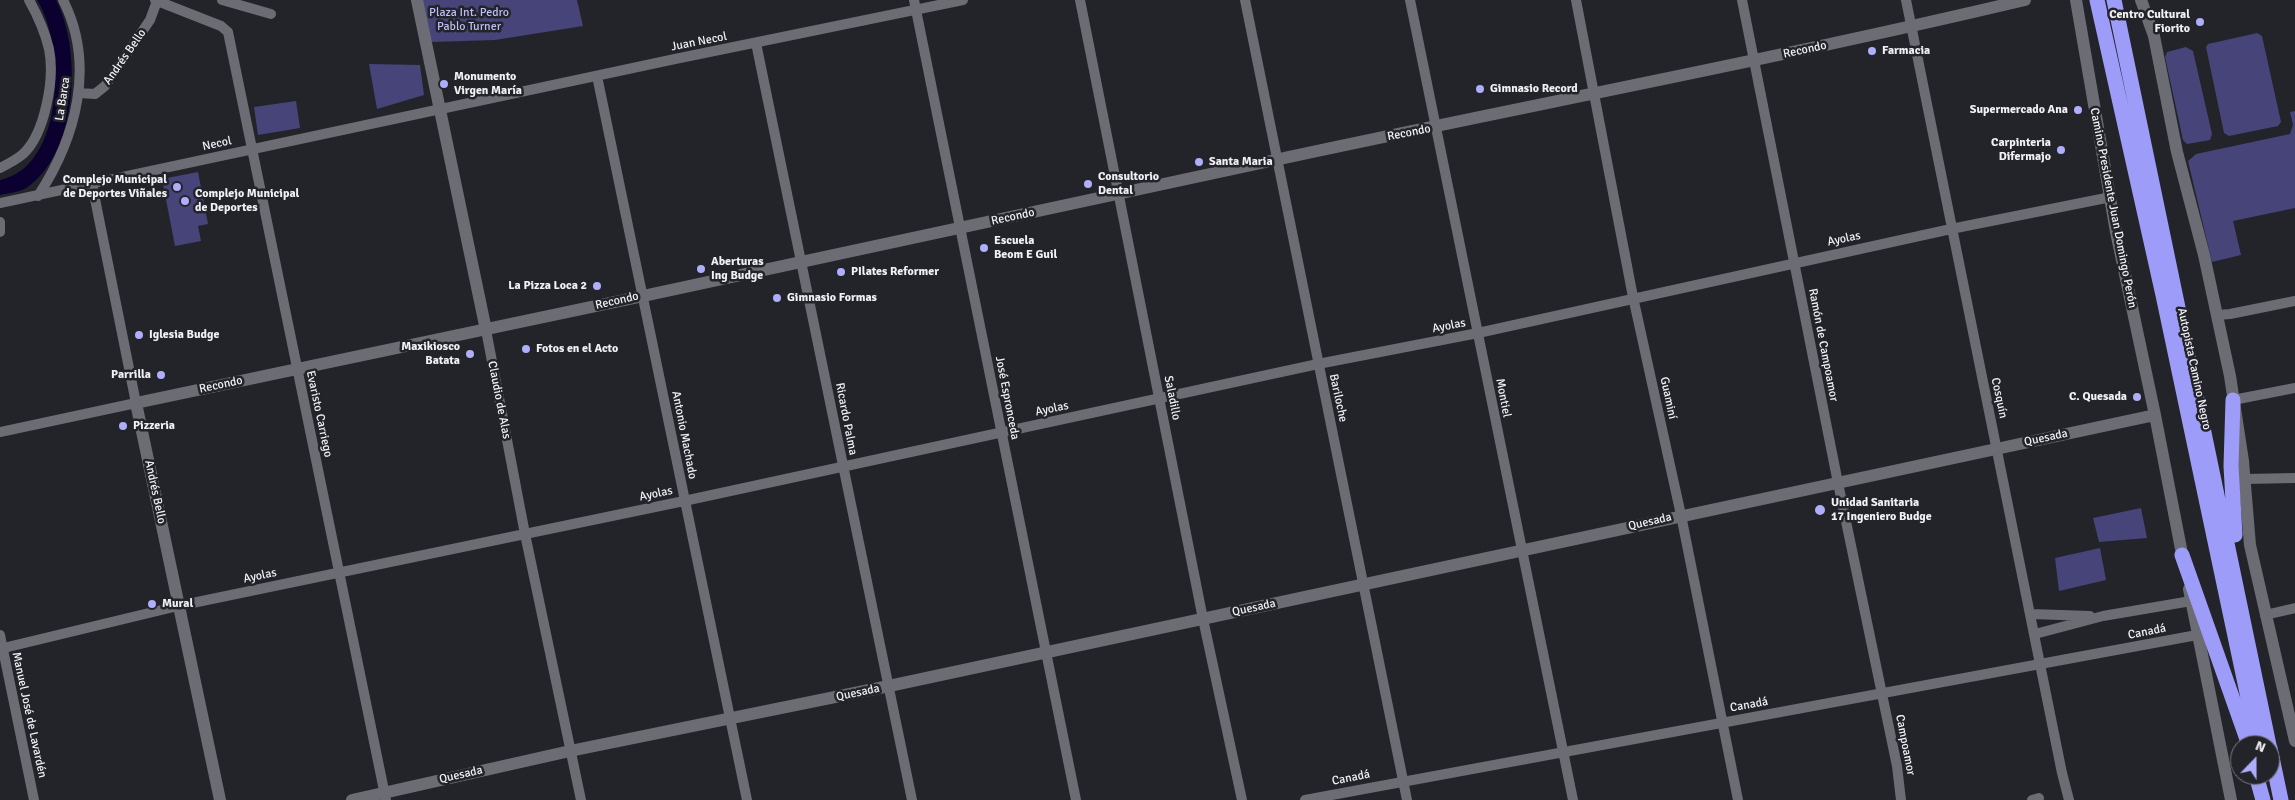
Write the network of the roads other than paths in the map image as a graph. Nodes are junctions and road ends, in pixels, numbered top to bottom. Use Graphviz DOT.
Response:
graph roads {
  1 [pos="29,0"];
  2 [pos="62,0"];
  3 [pos="222,0"];
  4 [pos="417,0"];
  5 [pos="963,0"];
  6 [pos="1080,0"];
  7 [pos="1245,0"];
  8 [pos="1410,0"];
  9 [pos="1576,0"];
  10 [pos="1742,0"];
  11 [pos="1906,0"];
  12 [pos="2025,0"];
  13 [pos="2076,0"];
  14 [pos="2098,0"];
  15 [pos="2114,0"];
  16 [pos="2141,0"];
  17 [pos="156,1"];
  18 [pos="915,5"];
  19 [pos="271,14"];
  20 [pos="1912,27"];
  21 [pos="756,43"];
  22 [pos="1753,61"];
  23 [pos="596,76"];
  24 [pos="78,93"];
  25 [pos="1595,94"];
  26 [pos="439,109"];
  27 [pos="1434,128"];
  28 [pos="251,150"];
  29 [pos="1279,159"];
  30 [pos="0,168"];
  31 [pos="92,184"];
  32 [pos="1120,194"];
  33 [pos="38,196"];
  34 [pos="2111,197"];
  35 [pos="0,203"];
  36 [pos="0,222"];
  37 [pos="960,228"];
  38 [pos="1951,229"];
  39 [pos="0,232"];
  40 [pos="803,263"];
  41 [pos="1794,263"];
  42 [pos="643,295"];
  43 [pos="1633,297"];
  44 [pos="2295,301"];
  45 [pos="2217,315"];
  46 [pos="486,330"];
  47 [pos="1478,333"];
  48 [pos="1318,364"];
  49 [pos="297,370"];
  50 [pos="2295,388"];
  51 [pos="1159,398"];
  52 [pos="2233,400"];
  53 [pos="136,403"];
  54 [pos="2155,415"];
  55 [pos="0,432"];
  56 [pos="1001,433"];
  57 [pos="1996,448"];
  58 [pos="842,467"];
  59 [pos="2295,478"];
  60 [pos="2245,480"];
  61 [pos="1838,483"];
  62 [pos="684,501"];
  63 [pos="1681,515"];
  64 [pos="525,534"];
  65 [pos="1521,551"];
  66 [pos="2182,555"];
  67 [pos="338,573"];
  68 [pos="1364,584"];
  69 [pos="2191,601"];
  70 [pos="178,606"];
  71 [pos="2295,608"];
  72 [pos="2031,614"];
  73 [pos="2265,615"];
  74 [pos="2103,616"];
  75 [pos="1204,619"];
  76 [pos="2246,629"];
  77 [pos="2035,634"];
  78 [pos="0,635"];
  79 [pos="2197,635"];
  80 [pos="1,648"];
  81 [pos="1048,652"];
  82 [pos="2040,665"];
  83 [pos="889,686"];
  84 [pos="1882,695"];
  85 [pos="730,719"];
  86 [pos="1724,722"];
  87 [pos="2245,735"];
  88 [pos="2256,735"];
  89 [pos="2268,735"];
  90 [pos="2295,742"];
  91 [pos="570,750"];
  92 [pos="1563,754"];
  93 [pos="1403,780"];
  94 [pos="2259,785"];
  95 [pos="2266,785"];
  96 [pos="2278,785"];
  97 [pos="385,796"];
  98 [pos="34,800"];
  99 [pos="220,800"];
  100 [pos="352,800"];
  101 [pos="581,800"];
  102 [pos="747,800"];
  103 [pos="912,800"];
  104 [pos="1076,800"];
  105 [pos="1242,800"];
  106 [pos="1306,800"];
  107 [pos="1407,800"];
  108 [pos="1573,800"];
  109 [pos="1738,800"];
  110 [pos="1901,800"];
  111 [pos="2069,800"];
  112 [pos="2231,800"];
  113 [pos="2263,800"];
  114 [pos="2268,800"];
  115 [pos="2281,800"];
  1 -- 30 [label="street"];
  2 -- 24 [label="street, La Barca"];
  3 -- 19 [label="street"];
  4 -- 26 [label="street, Claudio de Alas"];
  5 -- 18 [label="street, Juan Necol"];
  6 -- 32 [label="street, Saladillo"];
  7 -- 29 [label="street, Bariloche"];
  8 -- 27 [label="street, Montiel"];
  9 -- 25 [label="street, Guaminí"];
  10 -- 22 [label="street, Ramón de Campoamor"];
  11 -- 20 [label="street, Cosquín"];
  12 -- 20 [label="street, Recondo"];
  13 -- 34 [label="street, Camino Presidente Juan Domingo Perón"];
  14 -- 88 [label="highway, Autopista Camino Negro"];
  15 -- 76 [label="highway, Autopista Camino Negro"];
  16 -- 45 [label="street"];
  17 -- 24 [label="street, Andrés Bello"];
  17 -- 28 [label="street, Evaristo Carriego"];
  18 -- 21 [label="street, Juan Necol"];
  18 -- 37 [label="street, José Espronceda"];
  20 -- 22 [label="street, Recondo"];
  20 -- 38 [label="street, Cosquín"];
  21 -- 23 [label="street, Juan Necol"];
  21 -- 40 [label="street, Ricardo Palma"];
  22 -- 25 [label="street, Recondo"];
  22 -- 41 [label="street, Ramón de Campoamor"];
  23 -- 26 [label="street, Juan Necol"];
  23 -- 42 [label="street, Antonio Machado"];
  24 -- 33 [label="street, La Barca"];
  25 -- 27 [label="street, Recondo"];
  25 -- 43 [label="street, Guaminí"];
  26 -- 28 [label="street, Necol"];
  26 -- 46 [label="street, Claudio de Alas"];
  27 -- 29 [label="street, Recondo"];
  27 -- 47 [label="street, Montiel"];
  28 -- 31 [label="street, Necol"];
  28 -- 49 [label="street, Evaristo Carriego"];
  29 -- 32 [label="street, Recondo"];
  29 -- 48 [label="street, Bariloche"];
  31 -- 33 [label="street, Necol"];
  31 -- 53 [label="street, Andrés Bello"];
  32 -- 37 [label="street, Recondo"];
  32 -- 51 [label="street, Saladillo"];
  33 -- 35 [label="street, Necol"];
  34 -- 38 [label="street, Ayolas"];
  34 -- 54 [label="street, Camino Presidente Juan Domingo Perón"];
  36 -- 39 [label="street"];
  37 -- 40 [label="street, Recondo"];
  37 -- 56 [label="street, José Espronceda"];
  38 -- 41 [label="street, Ayolas"];
  38 -- 57 [label="street, Cosquín"];
  40 -- 42 [label="street, Recondo"];
  40 -- 58 [label="street, Ricardo Palma"];
  41 -- 43 [label="street, Ayolas"];
  41 -- 61 [label="street, Ramón de Campoamor"];
  42 -- 46 [label="street, Recondo"];
  42 -- 62 [label="street, Antonio Machado"];
  43 -- 47 [label="street, Ayolas"];
  43 -- 63 [label="street, Guaminí"];
  44 -- 45 [label="street"];
  45 -- 52 [label="street"];
  46 -- 49 [label="street, Recondo"];
  46 -- 64 [label="street, Claudio de Alas"];
  47 -- 48 [label="street, Ayolas"];
  47 -- 65 [label="street, Montiel"];
  48 -- 51 [label="street, Ayolas"];
  48 -- 68 [label="street, Bariloche"];
  49 -- 53 [label="street, Recondo"];
  49 -- 67 [label="street, Evaristo Carriego"];
  50 -- 52 [label="street"];
  51 -- 56 [label="street, Ayolas"];
  51 -- 75 [label="street, Saladillo"];
  52 -- 60 [label="street"];
  52 -- 76 [label="highway"];
  53 -- 55 [label="street, Recondo"];
  53 -- 70 [label="street, Andrés Bello"];
  54 -- 57 [label="street, Quesada"];
  54 -- 66 [label="street, Camino Presidente Juan Domingo Perón"];
  56 -- 58 [label="street, Ayolas"];
  56 -- 81 [label="street, José Espronceda"];
  57 -- 61 [label="street, Quesada"];
  57 -- 72 [label="street, Cosquín"];
  58 -- 62 [label="street, Ayolas"];
  58 -- 83 [label="street, Ricardo Palma"];
  59 -- 60 [label="street"];
  60 -- 73 [label="street"];
  61 -- 63 [label="street, Quesada"];
  61 -- 84 [label="street, Ramón de Campoamor"];
  62 -- 64 [label="street, Ayolas"];
  62 -- 85 [label="street, Antonio Machado"];
  63 -- 65 [label="street, Quesada"];
  63 -- 86 [label="street, Guaminí"];
  64 -- 67 [label="street, Ayolas"];
  64 -- 91 [label="street, Claudio de Alas"];
  65 -- 68 [label="street, Quesada"];
  65 -- 92 [label="street, Montiel"];
  66 -- 69 [label="street, Camino Presidente Juan Domingo Perón"];
  66 -- 87 [label="highway"];
  67 -- 70 [label="street, Ayolas"];
  67 -- 97 [label="street, Evaristo Carriego"];
  68 -- 75 [label="street, Quesada"];
  68 -- 93 [label="street, Bariloche"];
  69 -- 74 [label="street"];
  69 -- 79 [label="street, Camino Presidente Juan Domingo Perón"];
  70 -- 80 [label="street, Ayolas"];
  70 -- 99 [label="street, Andrés Bello"];
  71 -- 73 [label="street"];
  72 -- 74 [label="street"];
  72 -- 77 [label="street, Cosquín"];
  73 -- 90 [label="street"];
  74 -- 77 [label="street"];
  75 -- 81 [label="street, Quesada"];
  75 -- 105 [label="street, Saladillo"];
  76 -- 89 [label="highway, Autopista Camino Negro"];
  77 -- 82 [label="street, Cosquín"];
  78 -- 80 [label="street, Manuel José de Lavardén"];
  79 -- 82 [label="street, Canadá"];
  79 -- 112 [label="street, Camino Presidente Juan Domingo Perón"];
  80 -- 98 [label="street, Manuel José de Lavardén"];
  81 -- 83 [label="street, Quesada"];
  81 -- 104 [label="street, José Espronceda"];
  82 -- 84 [label="street, Canadá"];
  82 -- 111 [label="street, Cosquín"];
  83 -- 85 [label="street, Quesada"];
  83 -- 103 [label="street, Ricardo Palma"];
  84 -- 86 [label="street, Canadá"];
  84 -- 110 [label="street, Campoamor"];
  85 -- 91 [label="street, Quesada"];
  85 -- 102 [label="street, Antonio Machado"];
  86 -- 92 [label="street, Canadá"];
  86 -- 109 [label="street, Guaminí"];
  91 -- 97 [label="street, Quesada"];
  91 -- 101 [label="street, Claudio de Alas"];
  92 -- 93 [label="street, Canadá"];
  92 -- 108 [label="street, Montiel"];
  93 -- 106 [label="street, Canadá"];
  93 -- 107 [label="street, Bariloche"];
  94 -- 113 [label="highway"];
  95 -- 114 [label="highway"];
  96 -- 115 [label="highway, Autopista Camino Negro"];
  97 -- 100 [label="street, Quesada"];
}
